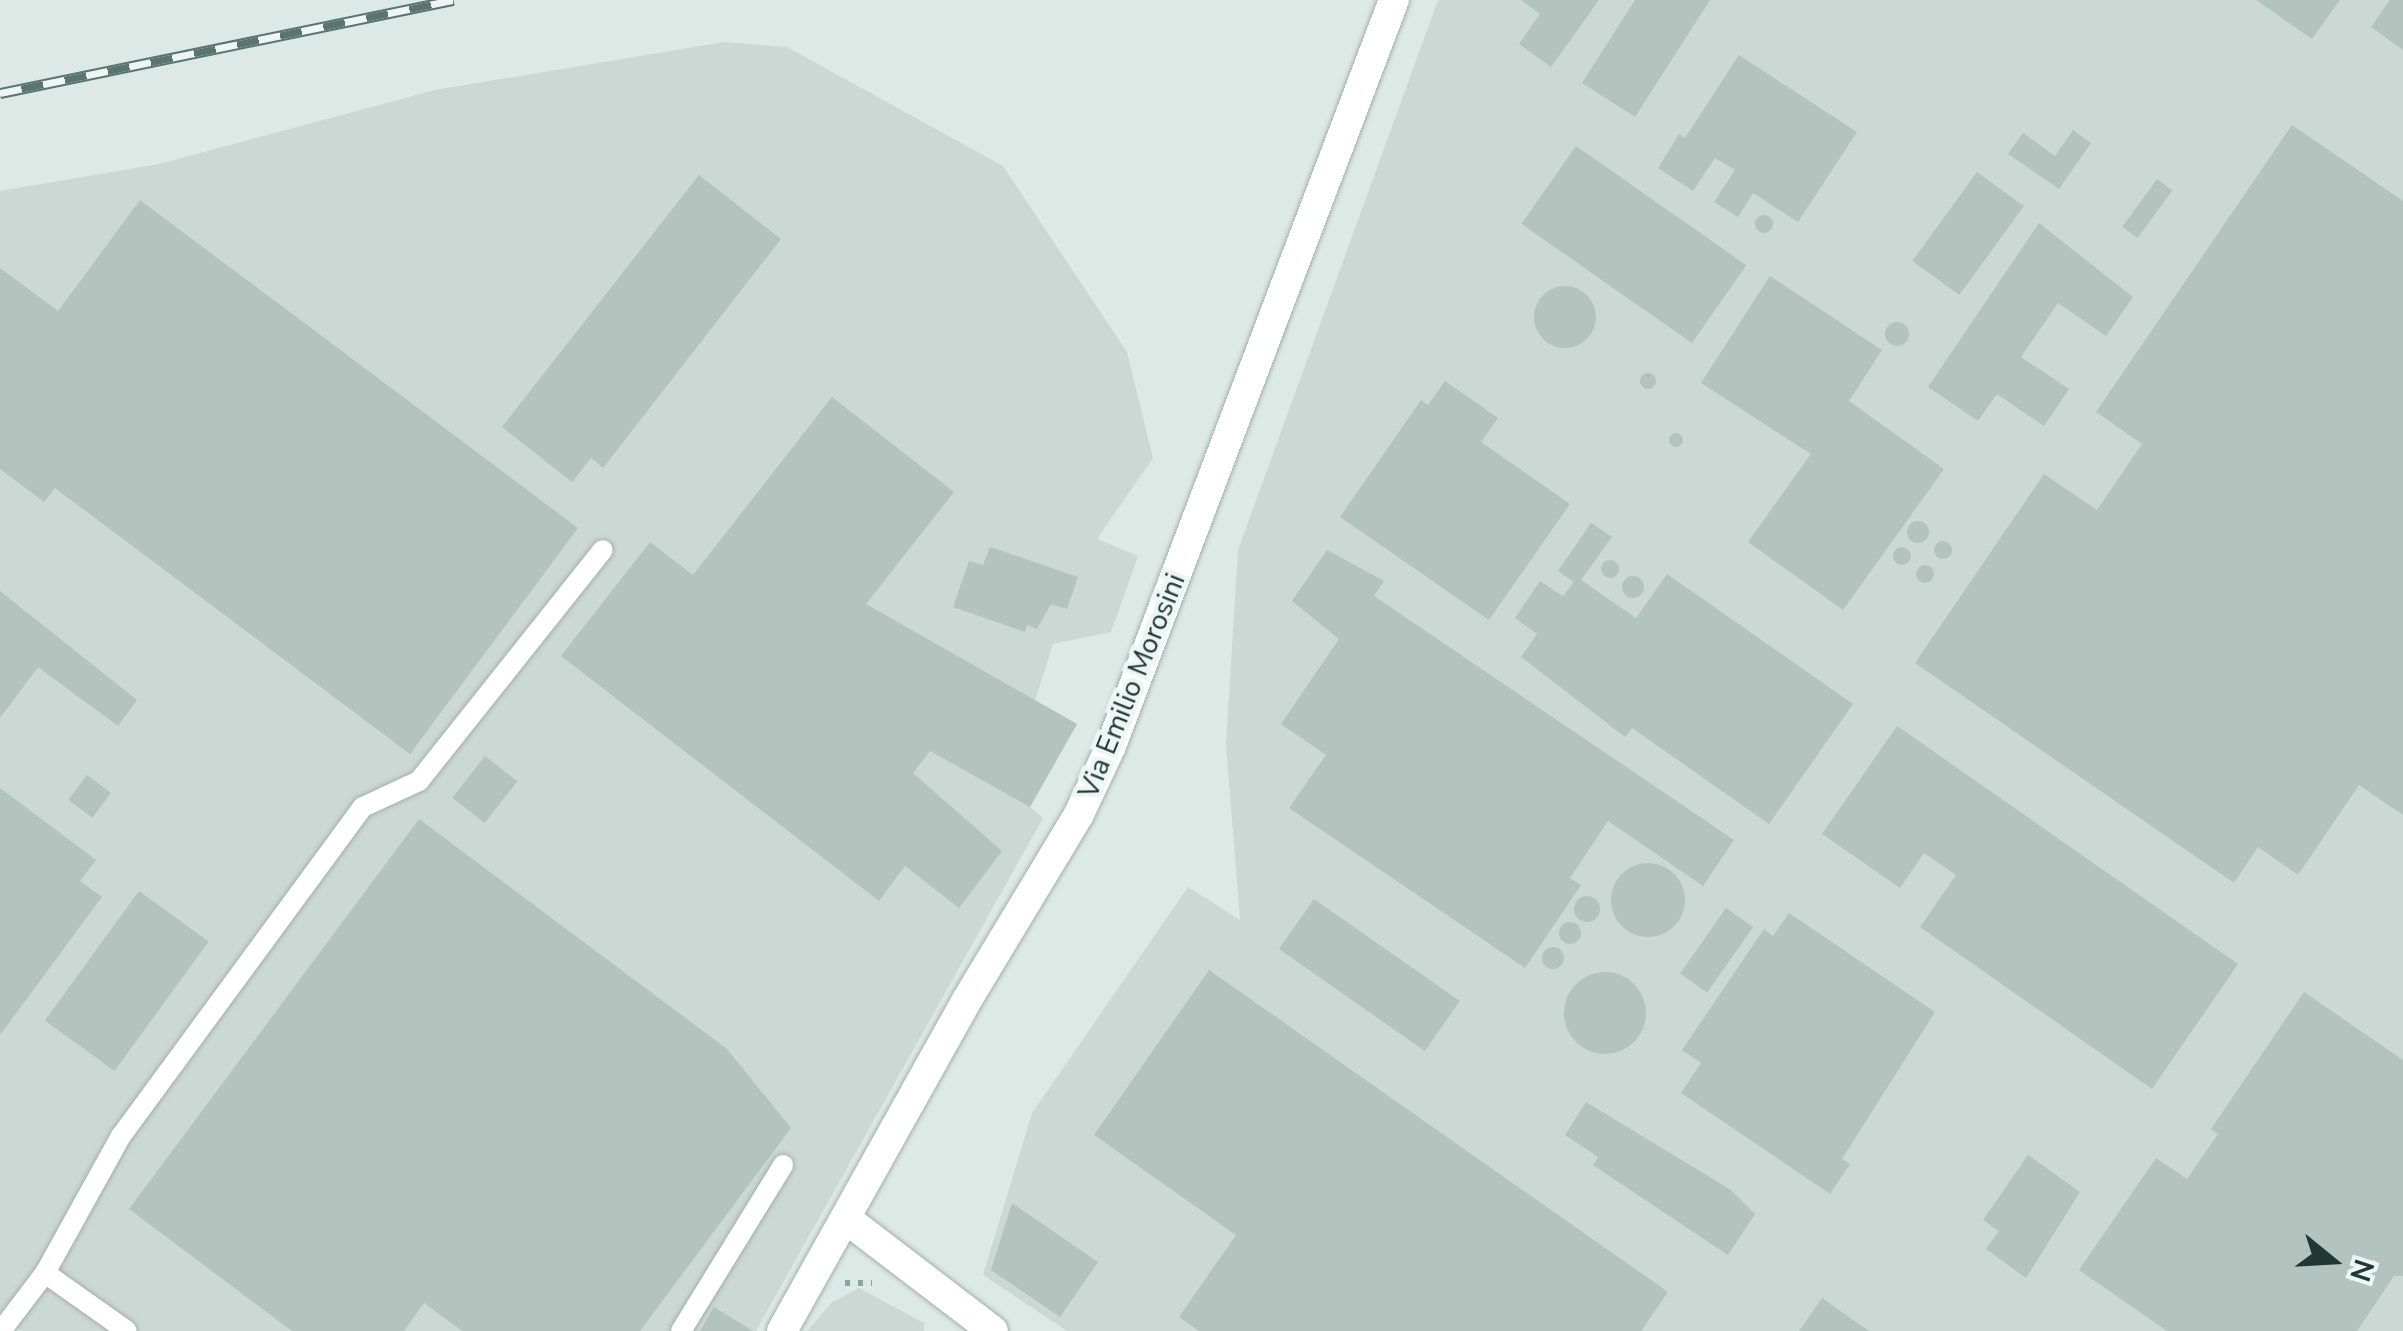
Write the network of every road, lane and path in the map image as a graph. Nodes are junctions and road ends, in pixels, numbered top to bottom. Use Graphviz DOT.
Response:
graph roads {
  1 [pos="1394,0"];
  2 [pos="603,550"];
  3 [pos="783,1165"];
  4 [pos="849,1221"];
  5 [pos="44,1273"];
  6 [pos="835,1284"];
  7 [pos="884,1286"];
  8 [pos="1,1331"];
  9 [pos="127,1331"];
  10 [pos="681,1331"];
  11 [pos="782,1331"];
  12 [pos="993,1331"];
  1 -- 4 [label="street, Via Emilio Morosini"];
  2 -- 5 [label="lane"];
  3 -- 10 [label="lane"];
  4 -- 11 [label="street, Via Emilio Morosini"];
  4 -- 12 [label="street"];
  5 -- 8 [label="lane"];
  5 -- 9 [label="lane"];
  6 -- 7 [label="path"];
}
